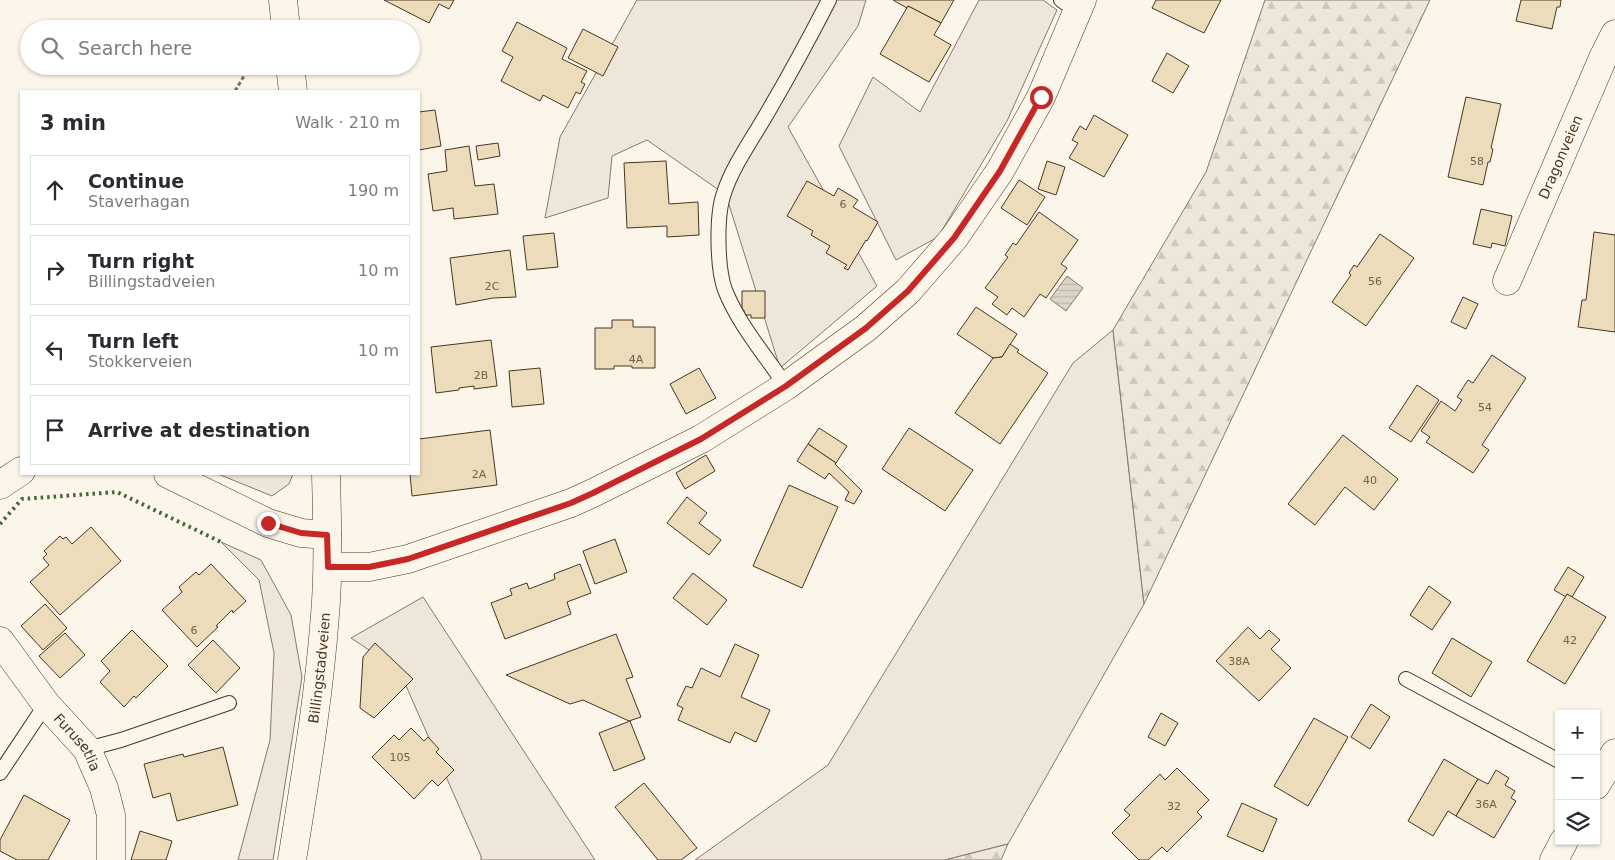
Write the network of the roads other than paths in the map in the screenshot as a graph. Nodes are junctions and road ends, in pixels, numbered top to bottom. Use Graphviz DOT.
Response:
graph roads {
  1 [pos="282,0"];
  2 [pos="829,0"];
  3 [pos="1074,4"];
  4 [pos="285,20"];
  5 [pos="1615,34"];
  6 [pos="291,75"];
  7 [pos="292,90"];
  8 [pos="1507,281"];
  9 [pos="786,386"];
  10 [pos="20,472"];
  11 [pos="170,475"];
  12 [pos="326,475"];
  13 [pos="0,485"];
  14 [pos="327,535"];
  15 [pos="328,567"];
  16 [pos="0,641"];
  17 [pos="1406,679"];
  18 [pos="229,703"];
  19 [pos="46,704"];
  20 [pos="87,749"];
  21 [pos="1615,753"];
  22 [pos="1555,759"];
  23 [pos="0,773"];
  24 [pos="1600,778"];
  25 [pos="1562,845"];
  26 [pos="111,860"];
  27 [pos="292,860"];
  28 [pos="1554,860"];
  1 -- 4 [label="street"];
  2 -- 9 [label="lane"];
  3 -- 9 [label="street"];
  5 -- 8 [label="street, Dragonveien"];
  6 -- 7 [label="street"];
  9 -- 15 [label="street"];
  10 -- 13 [label="street"];
  11 -- 14 [label="street"];
  12 -- 14 [label="street, Billingstadveien"];
  14 -- 15 [label="street, Billingstadveien"];
  15 -- 27 [label="street, Billingstadveien"];
  16 -- 19 [label="street, Furusetlia"];
  17 -- 22 [label="lane"];
  18 -- 20 [label="lane"];
  19 -- 20 [label="street, Furusetlia"];
  19 -- 23 [label="lane"];
  20 -- 26 [label="street, Furusetlia"];
  21 -- 24 [label="street"];
  25 -- 28 [label="street"];
}
